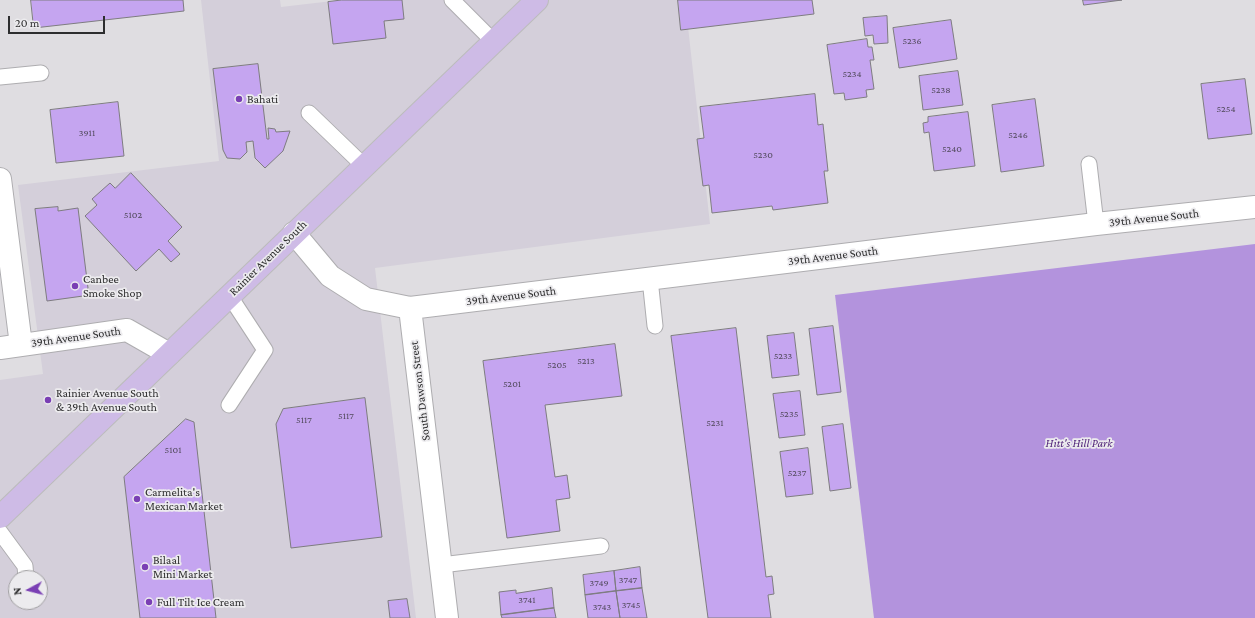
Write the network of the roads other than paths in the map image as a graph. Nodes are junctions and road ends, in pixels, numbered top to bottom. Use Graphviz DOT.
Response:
graph roads {
  1 [pos="452,0"];
  2 [pos="538,0"];
  3 [pos="494,42"];
  4 [pos="41,73"];
  5 [pos="0,78"];
  6 [pos="309,113"];
  7 [pos="1090,164"];
  8 [pos="365,167"];
  9 [pos="0,179"];
  10 [pos="1255,207"];
  11 [pos="1096,224"];
  12 [pos="294,233"];
  13 [pos="650,279"];
  14 [pos="229,295"];
  15 [pos="410,308"];
  16 [pos="655,326"];
  17 [pos="21,345"];
  18 [pos="0,348"];
  19 [pos="169,354"];
  20 [pos="229,405"];
  21 [pos="0,517"];
  22 [pos="0,532"];
  23 [pos="601,546"];
  24 [pos="441,565"];
  25 [pos="25,570"];
  26 [pos="447,618"];
  1 -- 3 [label="lane"];
  2 -- 3 [label="main road, Rainier Avenue South"];
  3 -- 8 [label="main road, Rainier Avenue South"];
  4 -- 5 [label="lane"];
  6 -- 8 [label="lane"];
  7 -- 11 [label="lane"];
  8 -- 12 [label="main road, Rainier Avenue South"];
  9 -- 17 [label="street"];
  10 -- 11 [label="street, 39th Avenue South"];
  11 -- 13 [label="street, 39th Avenue South"];
  12 -- 14 [label="main road, Rainier Avenue South"];
  12 -- 15 [label="street"];
  13 -- 15 [label="street, 39th Avenue South"];
  13 -- 16 [label="lane"];
  14 -- 19 [label="main road, Rainier Avenue South"];
  14 -- 20 [label="lane"];
  15 -- 24 [label="street, South Dawson Street"];
  17 -- 18 [label="street, 39th Avenue South"];
  17 -- 19 [label="street, 39th Avenue South"];
  19 -- 21 [label="main road, Rainier Avenue South"];
  22 -- 25 [label="lane"];
  23 -- 24 [label="lane"];
  24 -- 26 [label="street, South Dawson Street"];
}
